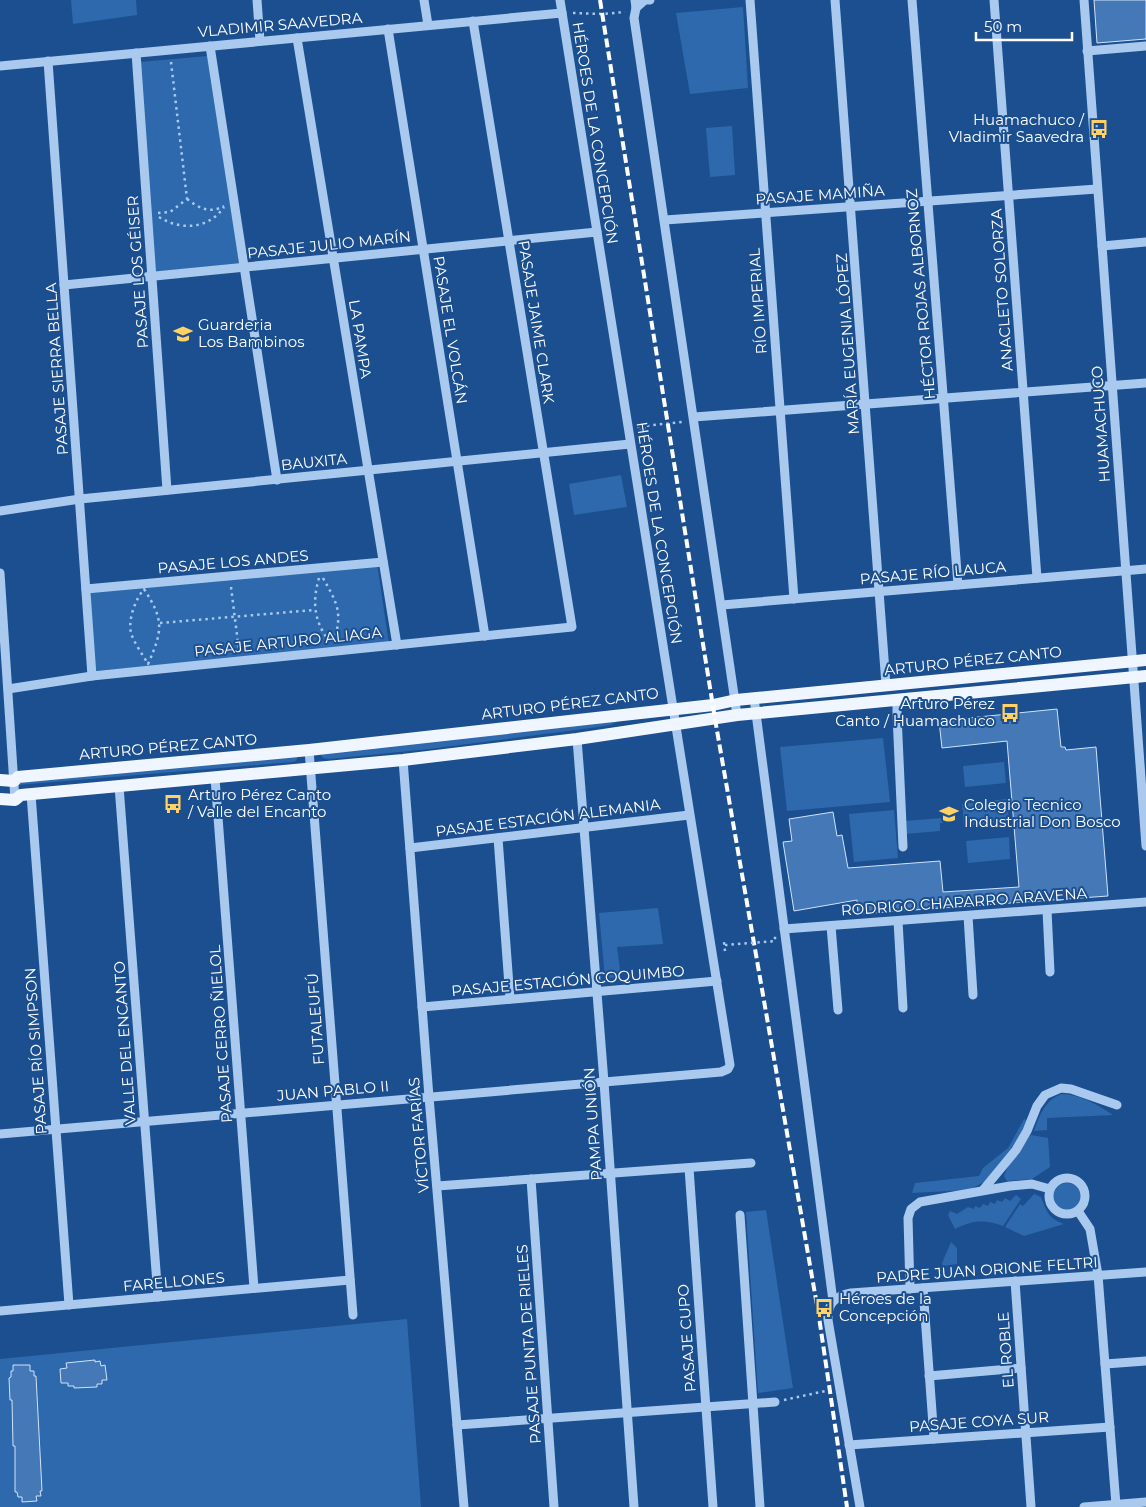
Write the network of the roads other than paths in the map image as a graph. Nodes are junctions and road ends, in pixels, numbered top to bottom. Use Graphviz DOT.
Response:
graph roads {
  1 [pos="257,0"];
  2 [pos="424,0"];
  3 [pos="560,0"];
  4 [pos="650,0"];
  5 [pos="750,0"];
  6 [pos="835,0"];
  7 [pos="912,0"];
  8 [pos="994,0"];
  9 [pos="1084,0"];
  10 [pos="635,7"];
  11 [pos="562,13"];
  12 [pos="473,21"];
  13 [pos="428,25"];
  14 [pos="388,29"];
  15 [pos="297,38"];
  16 [pos="260,41"];
  17 [pos="210,46"];
  18 [pos="1146,46"];
  19 [pos="1087,51"];
  20 [pos="136,52"];
  21 [pos="48,61"];
  22 [pos="0,66"];
  23 [pos="1097,189"];
  24 [pos="1009,195"];
  25 [pos="928,201"];
  26 [pos="851,206"];
  27 [pos="766,213"];
  28 [pos="665,220"];
  29 [pos="597,232"];
  30 [pos="509,240"];
  31 [pos="1146,242"];
  32 [pos="1102,246"];
  33 [pos="423,249"];
  34 [pos="333,258"];
  35 [pos="244,267"];
  36 [pos="152,276"];
  37 [pos="64,285"];
  38 [pos="1146,382"];
  39 [pos="1112,385"];
  40 [pos="1023,392"];
  41 [pos="943,398"];
  42 [pos="866,404"];
  43 [pos="780,410"];
  44 [pos="694,417"];
  45 [pos="630,444"];
  46 [pos="543,453"];
  47 [pos="457,462"];
  48 [pos="368,470"];
  49 [pos="277,480"];
  50 [pos="167,490"];
  51 [pos="80,499"];
  52 [pos="0,511"];
  53 [pos="383,562"];
  54 [pos="1146,569"];
  55 [pos="1126,571"];
  56 [pos="0,574"];
  57 [pos="1037,578"];
  58 [pos="958,585"];
  59 [pos="86,589"];
  60 [pos="880,592"];
  61 [pos="794,599"];
  62 [pos="722,605"];
  63 [pos="572,627"];
  64 [pos="485,636"];
  65 [pos="397,645"];
  66 [pos="1140,661"];
  67 [pos="92,676"];
  68 [pos="1140,677"];
  69 [pos="886,685"];
  70 [pos="8,689"];
  71 [pos="754,698"];
  72 [pos="736,700"];
  73 [pos="897,700"];
  74 [pos="673,709"];
  75 [pos="756,713"];
  76 [pos="738,715"];
  77 [pos="675,725"];
  78 [pos="577,739"];
  79 [pos="309,750"];
  80 [pos="403,760"];
  81 [pos="1143,761"];
  82 [pos="311,770"];
  83 [pos="215,778"];
  84 [pos="0,780"];
  85 [pos="14,781"];
  86 [pos="120,786"];
  87 [pos="31,794"];
  88 [pos="0,799"];
  89 [pos="15,800"];
  90 [pos="689,815"];
  91 [pos="584,828"];
  92 [pos="498,838"];
  93 [pos="1146,844"];
  94 [pos="903,846"];
  95 [pos="410,848"];
  96 [pos="1146,902"];
  97 [pos="1047,910"];
  98 [pos="968,916"];
  99 [pos="898,921"];
  100 [pos="831,926"];
  101 [pos="784,929"];
  102 [pos="1050,972"];
  103 [pos="717,982"];
  104 [pos="597,992"];
  105 [pos="973,995"];
  106 [pos="510,999"];
  107 [pos="422,1007"];
  108 [pos="903,1008"];
  109 [pos="838,1010"];
  110 [pos="728,1069"];
  111 [pos="604,1082"];
  112 [pos="429,1097"];
  113 [pos="337,1105"];
  114 [pos="1117,1105"];
  115 [pos="241,1113"];
  116 [pos="144,1122"];
  117 [pos="56,1129"];
  118 [pos="0,1134"];
  119 [pos="752,1163"];
  120 [pos="689,1168"];
  121 [pos="610,1173"];
  122 [pos="531,1179"];
  123 [pos="437,1186"];
  124 [pos="1050,1189"];
  125 [pos="983,1190"];
  126 [pos="1078,1211"];
  127 [pos="740,1215"];
  128 [pos="1146,1272"];
  129 [pos="1098,1275"];
  130 [pos="350,1280"];
  131 [pos="1015,1281"];
  132 [pos="254,1288"];
  133 [pos="923,1288"];
  134 [pos="910,1289"];
  135 [pos="158,1297"];
  136 [pos="833,1301"];
  137 [pos="69,1305"];
  138 [pos="0,1311"];
  139 [pos="353,1315"];
  140 [pos="1146,1361"];
  141 [pos="1105,1364"];
  142 [pos="1021,1368"];
  143 [pos="929,1376"];
  144 [pos="775,1402"];
  145 [pos="753,1403"];
  146 [pos="706,1407"];
  147 [pos="627,1412"];
  148 [pos="548,1418"];
  149 [pos="457,1425"];
  150 [pos="1110,1427"];
  151 [pos="1026,1433"];
  152 [pos="934,1439"];
  153 [pos="849,1446"];
  154 [pos="1146,1502"];
  155 [pos="1116,1504"];
  156 [pos="464,1507"];
  157 [pos="554,1507"];
  158 [pos="634,1507"];
  159 [pos="713,1507"];
  160 [pos="760,1507"];
  161 [pos="860,1507"];
  162 [pos="1031,1507"];
  163 [pos="1084,1507"];
  1 -- 16 [label="street"];
  2 -- 13 [label="street"];
  3 -- 11 [label="street, HÉROES DE LA CONCEPCIÓN"];
  4 -- 10 [label="street"];
  5 -- 27 [label="street, RÍO IMPERIAL"];
  6 -- 26 [label="street, MARÍA EUGENIA LÓPEZ"];
  7 -- 25 [label="street, HÉCTOR ROJAS ALBORNOZ"];
  8 -- 24 [label="street, ANACLETO SOLORZA"];
  9 -- 19 [label="street, HUAMACHUCO"];
  10 -- 28 [label="street"];
  11 -- 12 [label="street, VLADIMIR SAAVEDRA"];
  11 -- 29 [label="street, HÉROES DE LA CONCEPCIÓN"];
  12 -- 13 [label="street, VLADIMIR SAAVEDRA"];
  12 -- 30 [label="street, PASAJE JAIME CLARK"];
  13 -- 14 [label="street, VLADIMIR SAAVEDRA"];
  14 -- 15 [label="street, VLADIMIR SAAVEDRA"];
  14 -- 33 [label="street, PASAJE EL VOLCÁN"];
  15 -- 16 [label="street, VLADIMIR SAAVEDRA"];
  15 -- 34 [label="street, LA PAMPA"];
  16 -- 17 [label="street, VLADIMIR SAAVEDRA"];
  17 -- 20 [label="street, VLADIMIR SAAVEDRA"];
  17 -- 35 [label="street"];
  18 -- 19 [label="street"];
  19 -- 23 [label="street, HUAMACHUCO"];
  20 -- 21 [label="street, VLADIMIR SAAVEDRA"];
  20 -- 36 [label="street, PASAJE LOS GÉISER"];
  21 -- 22 [label="street, VLADIMIR SAAVEDRA"];
  21 -- 37 [label="street, PASAJE SIERRA BELLA"];
  23 -- 24 [label="street, PASAJE MAMIÑA"];
  23 -- 32 [label="street, HUAMACHUCO"];
  24 -- 25 [label="street, PASAJE MAMIÑA"];
  24 -- 40 [label="street, ANACLETO SOLORZA"];
  25 -- 26 [label="street, PASAJE MAMIÑA"];
  25 -- 41 [label="street, HÉCTOR ROJAS ALBORNOZ"];
  26 -- 27 [label="street, PASAJE MAMIÑA"];
  26 -- 42 [label="street, MARÍA EUGENIA LÓPEZ"];
  27 -- 28 [label="street, PASAJE MAMIÑA"];
  27 -- 43 [label="street, RÍO IMPERIAL"];
  28 -- 44 [label="street"];
  29 -- 30 [label="street, PASAJE JULIO MARÍN"];
  29 -- 45 [label="street, HÉROES DE LA CONCEPCIÓN"];
  30 -- 33 [label="street, PASAJE JULIO MARÍN"];
  30 -- 46 [label="street, PASAJE JAIME CLARK"];
  31 -- 32 [label="street"];
  32 -- 39 [label="street, HUAMACHUCO"];
  33 -- 34 [label="street, PASAJE JULIO MARÍN"];
  33 -- 47 [label="street, PASAJE EL VOLCÁN"];
  34 -- 35 [label="street, PASAJE JULIO MARÍN"];
  34 -- 48 [label="street, LA PAMPA"];
  35 -- 36 [label="street, PASAJE JULIO MARÍN"];
  35 -- 49 [label="street"];
  36 -- 37 [label="street, PASAJE JULIO MARÍN"];
  36 -- 50 [label="street, PASAJE LOS GÉISER"];
  37 -- 51 [label="street, PASAJE SIERRA BELLA"];
  38 -- 39 [label="street"];
  39 -- 40 [label="street"];
  39 -- 55 [label="street, HUAMACHUCO"];
  40 -- 41 [label="street"];
  40 -- 57 [label="street, ANACLETO SOLORZA"];
  41 -- 42 [label="street"];
  41 -- 58 [label="street, HÉCTOR ROJAS ALBORNOZ"];
  42 -- 43 [label="street"];
  42 -- 60 [label="street, MARÍA EUGENIA LÓPEZ"];
  43 -- 44 [label="street"];
  43 -- 61 [label="street, RÍO IMPERIAL"];
  44 -- 62 [label="street"];
  45 -- 46 [label="street, BAUXITA"];
  45 -- 74 [label="street, HÉROES DE LA CONCEPCIÓN"];
  46 -- 47 [label="street, BAUXITA"];
  46 -- 63 [label="street, PASAJE JAIME CLARK"];
  47 -- 48 [label="street, BAUXITA"];
  47 -- 64 [label="street, PASAJE EL VOLCÁN"];
  48 -- 49 [label="street, BAUXITA"];
  48 -- 53 [label="street, LA PAMPA"];
  49 -- 50 [label="street, BAUXITA"];
  50 -- 51 [label="street, BAUXITA"];
  51 -- 52 [label="street, BAUXITA"];
  51 -- 59 [label="street, PASAJE SIERRA BELLA"];
  53 -- 59 [label="street, PASAJE LOS ANDES"];
  53 -- 65 [label="street, LA PAMPA"];
  54 -- 55 [label="street, PASAJE RÍO LAUCA"];
  55 -- 57 [label="street, PASAJE RÍO LAUCA"];
  55 -- 66 [label="street, HUAMACHUCO"];
  56 -- 70 [label="street"];
  57 -- 58 [label="street, PASAJE RÍO LAUCA"];
  58 -- 60 [label="street, PASAJE RÍO LAUCA"];
  59 -- 67 [label="street, PASAJE SIERRA BELLA"];
  60 -- 61 [label="street, PASAJE RÍO LAUCA"];
  60 -- 69 [label="street, MARÍA EUGENIA LÓPEZ"];
  61 -- 62 [label="street, PASAJE RÍO LAUCA"];
  62 -- 72 [label="street"];
  63 -- 64 [label="street, PASAJE ARTURO ALIAGA"];
  64 -- 65 [label="street, PASAJE ARTURO ALIAGA"];
  65 -- 67 [label="street, PASAJE ARTURO ALIAGA"];
  66 -- 68 [label="street, HUAMACHUCO"];
  66 -- 69 [label="main road, ARTURO PÉREZ CANTO"];
  67 -- 70 [label="street, PASAJE ARTURO ALIAGA"];
  68 -- 73 [label="main road, ARTURO PÉREZ CANTO"];
  68 -- 81 [label="street, HUAMACHUCO"];
  69 -- 71 [label="main road, ARTURO PÉREZ CANTO"];
  70 -- 85 [label="street"];
  71 -- 72 [label="main road, ARTURO PÉREZ CANTO"];
  71 -- 75 [label="street"];
  72 -- 74 [label="main road, ARTURO PÉREZ CANTO"];
  72 -- 76 [label="street"];
  73 -- 75 [label="main road, ARTURO PÉREZ CANTO"];
  73 -- 94 [label="street"];
  74 -- 77 [label="street, HÉROES DE LA CONCEPCIÓN"];
  74 -- 79 [label="main road, ARTURO PÉREZ CANTO"];
  75 -- 76 [label="main road, ARTURO PÉREZ CANTO"];
  75 -- 101 [label="street"];
  76 -- 77 [label="main road, ARTURO PÉREZ CANTO"];
  77 -- 78 [label="main road, ARTURO PÉREZ CANTO"];
  77 -- 90 [label="street, HÉROES DE LA CONCEPCIÓN"];
  78 -- 80 [label="main road, ARTURO PÉREZ CANTO"];
  78 -- 91 [label="street, PAMPA UNIÓN"];
  79 -- 82 [label="street, FUTALEUFÚ"];
  79 -- 85 [label="main road, ARTURO PÉREZ CANTO"];
  80 -- 82 [label="main road, ARTURO PÉREZ CANTO"];
  80 -- 95 [label="street, VÍCTOR FARÍAS"];
  81 -- 93 [label="street, HUAMACHUCO"];
  82 -- 83 [label="main road, ARTURO PÉREZ CANTO"];
  82 -- 113 [label="street, FUTALEUFÚ"];
  83 -- 86 [label="main road, ARTURO PÉREZ CANTO"];
  83 -- 115 [label="street, PASAJE CERRO ÑIELOL"];
  84 -- 85 [label="main road, ARTURO PÉREZ CANTO"];
  85 -- 89 [label="street"];
  86 -- 87 [label="main road, ARTURO PÉREZ CANTO"];
  86 -- 116 [label="street, VALLE DEL ENCANTO"];
  87 -- 89 [label="main road, ARTURO PÉREZ CANTO"];
  87 -- 117 [label="street, PASAJE RÍO SIMPSON"];
  88 -- 89 [label="main road, ARTURO PÉREZ CANTO"];
  90 -- 91 [label="street, PASAJE ESTACIÓN ALEMANIA"];
  90 -- 103 [label="street, HÉROES DE LA CONCEPCIÓN"];
  91 -- 92 [label="street, PASAJE ESTACIÓN ALEMANIA"];
  91 -- 104 [label="street, PAMPA UNIÓN"];
  92 -- 95 [label="street, PASAJE ESTACIÓN ALEMANIA"];
  92 -- 106 [label="street"];
  95 -- 107 [label="street, VÍCTOR FARÍAS"];
  96 -- 97 [label="street, RODRIGO CHAPARRO ARAVENA"];
  97 -- 98 [label="street, RODRIGO CHAPARRO ARAVENA"];
  97 -- 102 [label="street"];
  98 -- 99 [label="street, RODRIGO CHAPARRO ARAVENA"];
  98 -- 105 [label="street"];
  99 -- 100 [label="street, RODRIGO CHAPARRO ARAVENA"];
  99 -- 108 [label="street"];
  100 -- 101 [label="street, RODRIGO CHAPARRO ARAVENA"];
  100 -- 109 [label="street"];
  101 -- 136 [label="street"];
  103 -- 104 [label="street, PASAJE ESTACIÓN COQUIMBO"];
  103 -- 110 [label="street, HÉROES DE LA CONCEPCIÓN"];
  104 -- 106 [label="street, PASAJE ESTACIÓN COQUIMBO"];
  104 -- 111 [label="street, PAMPA UNIÓN"];
  106 -- 107 [label="street, PASAJE ESTACIÓN COQUIMBO"];
  107 -- 112 [label="street, VÍCTOR FARÍAS"];
  110 -- 111 [label="street, JUAN PABLO II"];
  111 -- 112 [label="street, JUAN PABLO II"];
  111 -- 121 [label="street, PAMPA UNIÓN"];
  112 -- 113 [label="street, JUAN PABLO II"];
  112 -- 123 [label="street, VÍCTOR FARÍAS"];
  113 -- 115 [label="street, JUAN PABLO II"];
  113 -- 130 [label="street, FUTALEUFÚ"];
  114 -- 125 [label="street"];
  115 -- 116 [label="street, JUAN PABLO II"];
  115 -- 132 [label="street, PASAJE CERRO ÑIELOL"];
  116 -- 117 [label="street, JUAN PABLO II"];
  116 -- 135 [label="street, VALLE DEL ENCANTO"];
  117 -- 118 [label="street, JUAN PABLO II"];
  117 -- 137 [label="street, PASAJE RÍO SIMPSON"];
  119 -- 120 [label="street"];
  120 -- 121 [label="street"];
  120 -- 146 [label="street, PASAJE CUPO"];
  121 -- 122 [label="street"];
  121 -- 147 [label="street, PAMPA UNIÓN"];
  122 -- 123 [label="street"];
  122 -- 148 [label="street, PASAJE PUNTA DE RIELES"];
  123 -- 149 [label="street, VÍCTOR FARÍAS"];
  124 -- 125 [label="street"];
  124 -- 126 [label="street"];
  124 -- 126 [label="street"];
  125 -- 134 [label="street"];
  126 -- 129 [label="street"];
  127 -- 145 [label="street"];
  128 -- 129 [label="street, PADRE JUAN ORIONE FELTRI"];
  129 -- 131 [label="street, PADRE JUAN ORIONE FELTRI"];
  129 -- 141 [label="street"];
  130 -- 132 [label="street, FARELLONES"];
  130 -- 139 [label="street, FUTALEUFÚ"];
  131 -- 133 [label="street, PADRE JUAN ORIONE FELTRI"];
  131 -- 142 [label="street, EL ROBLE"];
  132 -- 135 [label="street, FARELLONES"];
  133 -- 134 [label="street, PADRE JUAN ORIONE FELTRI"];
  133 -- 143 [label="street"];
  134 -- 136 [label="street, PADRE JUAN ORIONE FELTRI"];
  135 -- 137 [label="street, FARELLONES"];
  136 -- 153 [label="street"];
  137 -- 138 [label="street, FARELLONES"];
  140 -- 141 [label="street"];
  141 -- 150 [label="street"];
  142 -- 143 [label="street"];
  142 -- 151 [label="street, EL ROBLE"];
  143 -- 152 [label="street"];
  144 -- 145 [label="street"];
  145 -- 146 [label="street"];
  145 -- 160 [label="street"];
  146 -- 147 [label="street"];
  146 -- 159 [label="street, PASAJE CUPO"];
  147 -- 148 [label="street"];
  147 -- 158 [label="street, PAMPA UNIÓN"];
  148 -- 149 [label="street"];
  148 -- 157 [label="street, PASAJE PUNTA DE RIELES"];
  149 -- 156 [label="street, VÍCTOR FARÍAS"];
  150 -- 151 [label="street, PASAJE COYA SUR"];
  150 -- 155 [label="street"];
  151 -- 152 [label="street, PASAJE COYA SUR"];
  151 -- 162 [label="street, EL ROBLE"];
  152 -- 153 [label="street, PASAJE COYA SUR"];
  153 -- 161 [label="street"];
  154 -- 155 [label="street"];
  155 -- 163 [label="street"];
}
